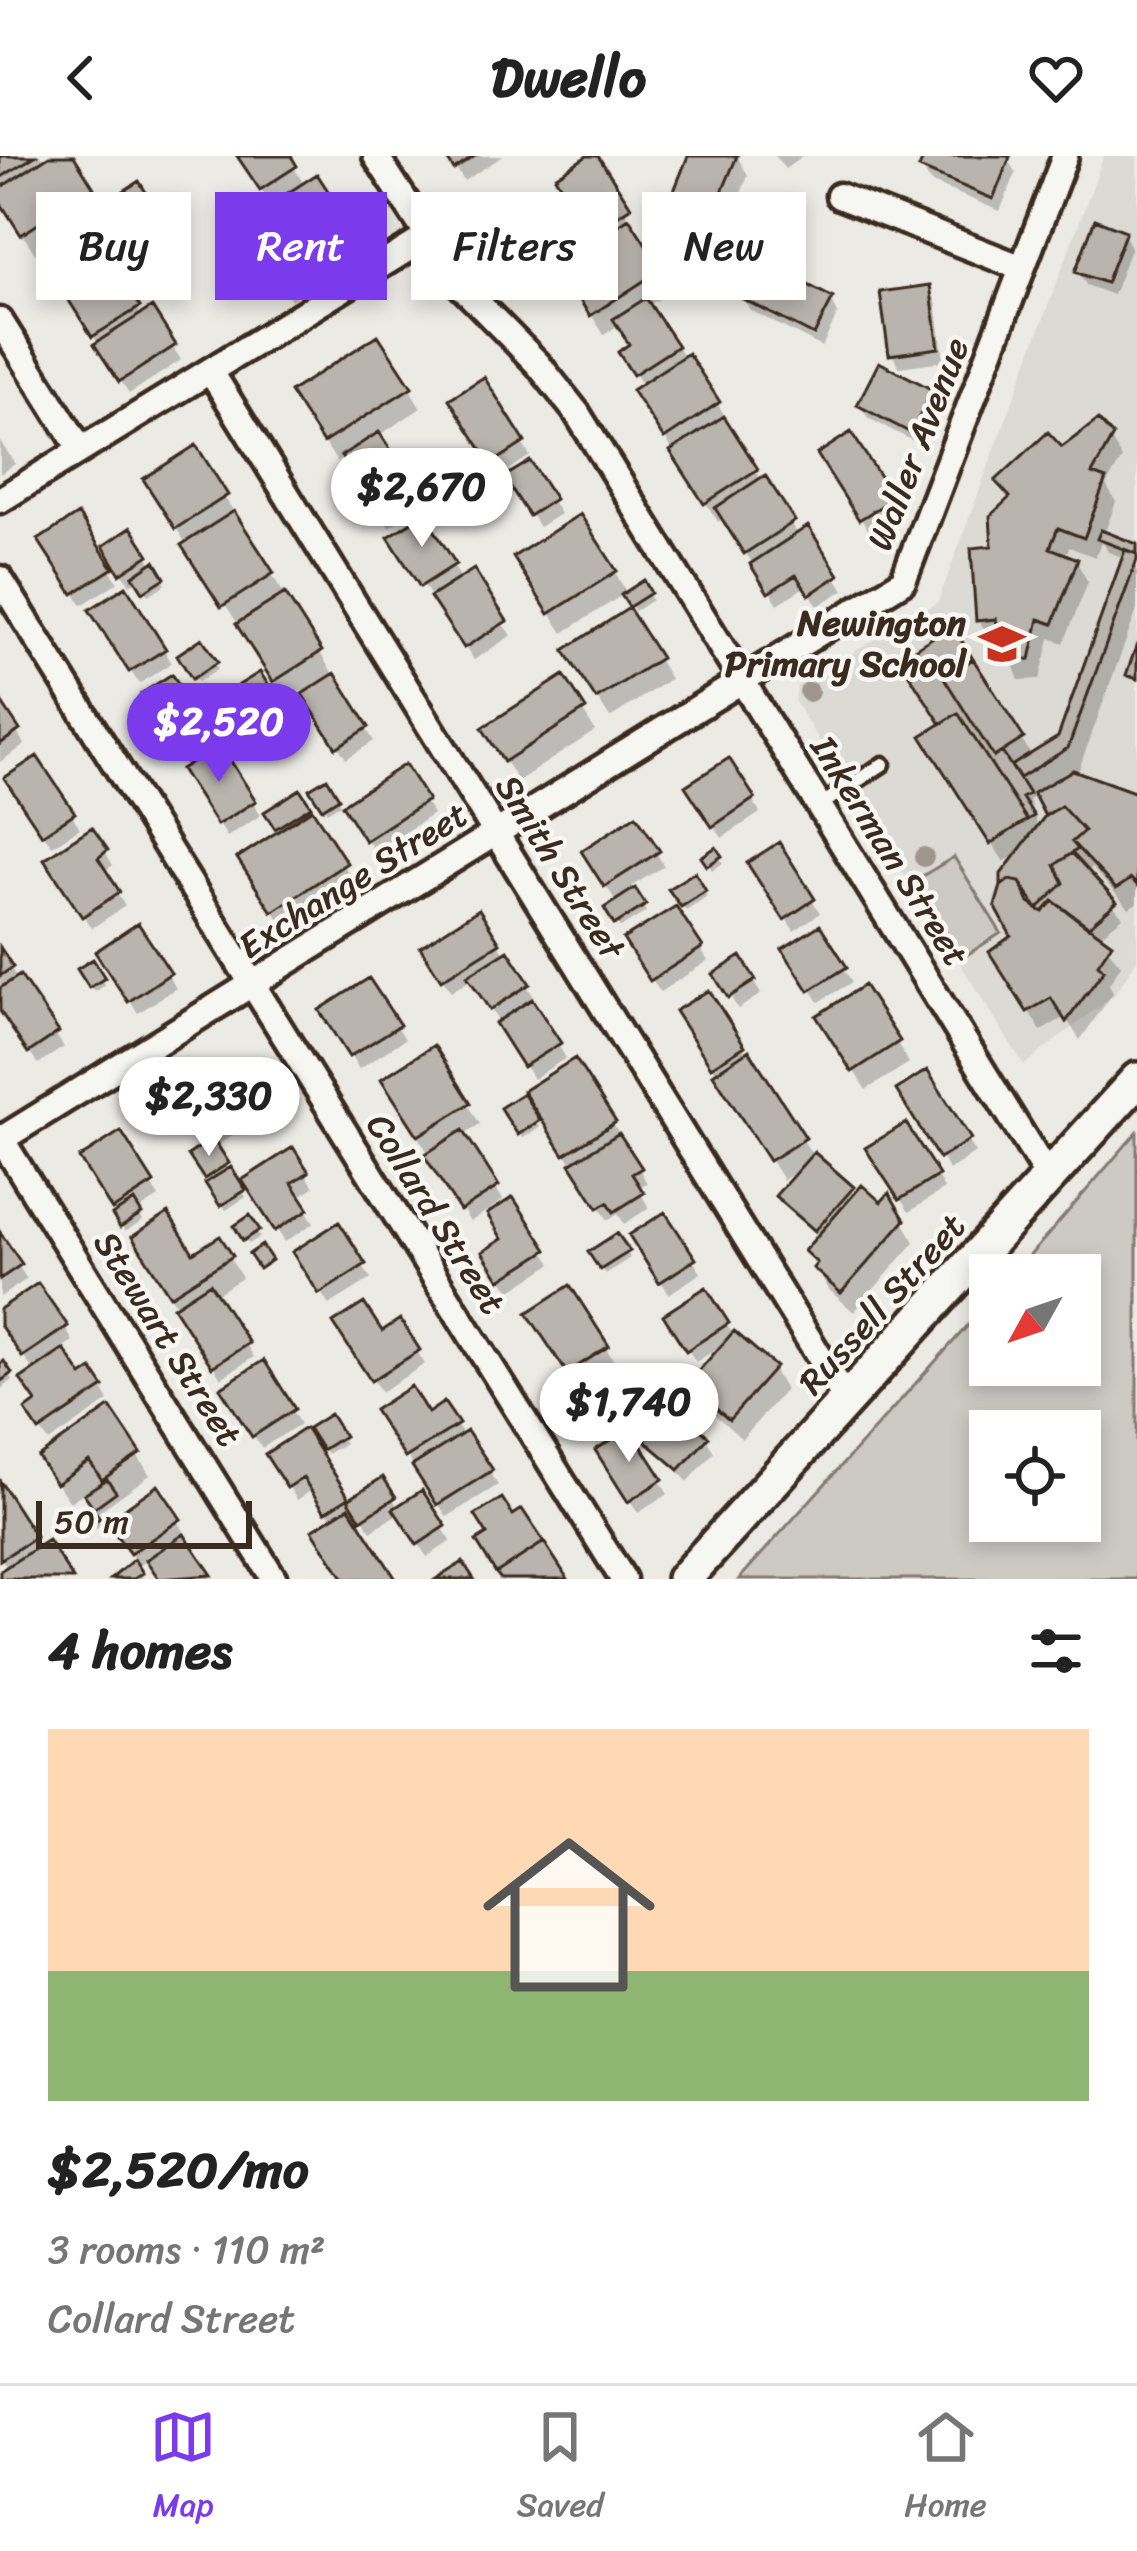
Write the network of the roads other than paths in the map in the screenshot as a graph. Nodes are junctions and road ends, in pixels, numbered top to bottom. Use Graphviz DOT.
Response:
graph roads {
  1 [pos="376,156"];
  2 [pos="1065,156"];
  3 [pos="839,196"];
  4 [pos="411,212"];
  5 [pos="411,247"];
  6 [pos="1022,268"];
  7 [pos="472,300"];
  8 [pos="0,321"];
  9 [pos="211,372"];
  10 [pos="81,450"];
  11 [pos="0,500"];
  12 [pos="0,579"];
  13 [pos="743,681"];
  14 [pos="883,764"];
  15 [pos="820,806"];
  16 [pos="496,834"];
  17 [pos="250,986"];
  18 [pos="1137,1080"];
  19 [pos="0,1139"];
  20 [pos="1048,1177"];
  21 [pos="848,1401"];
  22 [pos="274,1579"];
  23 [pos="623,1579"];
  24 [pos="684,1579"];
  1 -- 4 [label="street, Inkerman Street"];
  2 -- 6 [label="street, Waller Avenue"];
  3 -- 6 [label="street"];
  5 -- 9 [label="street"];
  6 -- 13 [label="street, Waller Avenue"];
  7 -- 13 [label="street, Inkerman Street"];
  8 -- 10 [label="street"];
  9 -- 10 [label="street"];
  9 -- 16 [label="street, Smith Street"];
  10 -- 11 [label="street"];
  12 -- 17 [label="street, Collard Street"];
  13 -- 15 [label="street, Inkerman Street"];
  13 -- 16 [label="street, Exchange Street"];
  14 -- 15 [label="lane"];
  15 -- 20 [label="street, Inkerman Street"];
  16 -- 17 [label="street, Exchange Street"];
  16 -- 21 [label="street, Smith Street"];
  17 -- 19 [label="street, Exchange Street"];
  17 -- 23 [label="street, Collard Street"];
  18 -- 20 [label="street, Russell Street"];
  19 -- 22 [label="street, Stewart Street"];
  20 -- 21 [label="street, Russell Street"];
  21 -- 24 [label="street, Russell Street"];
}
